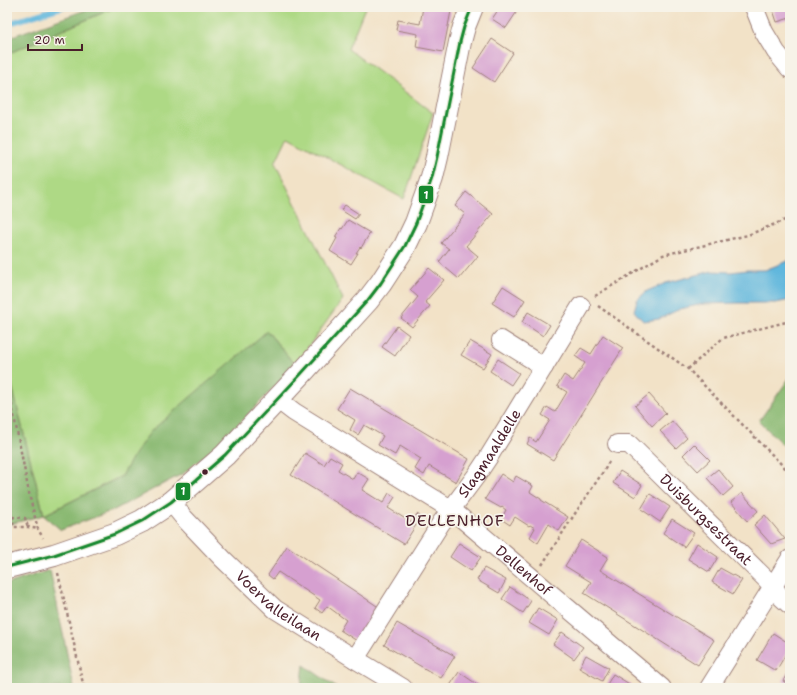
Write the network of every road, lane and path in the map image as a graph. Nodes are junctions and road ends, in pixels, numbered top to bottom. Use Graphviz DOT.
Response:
graph roads {
  1 [pos="472,7"];
  2 [pos="754,7"];
  3 [pos="790,69"];
  4 [pos="790,218"];
  5 [pos="585,303"];
  6 [pos="790,321"];
  7 [pos="501,340"];
  8 [pos="544,367"];
  9 [pos="688,369"];
  10 [pos="7,380"];
  11 [pos="277,399"];
  12 [pos="617,444"];
  13 [pos="790,473"];
  14 [pos="171,502"];
  15 [pos="452,510"];
  16 [pos="7,512"];
  17 [pos="12,517"];
  18 [pos="28,527"];
  19 [pos="38,529"];
  20 [pos="54,555"];
  21 [pos="790,559"];
  22 [pos="7,567"];
  23 [pos="533,579"];
  24 [pos="773,586"];
  25 [pos="790,605"];
  26 [pos="355,659"];
  27 [pos="84,688"];
  28 [pos="403,688"];
  29 [pos="662,688"];
  30 [pos="709,688"];
  1 -- 11 [label="street"];
  2 -- 3 [label="street"];
  4 -- 5 [label="path"];
  5 -- 8 [label="street, Slagmaaldelle"];
  5 -- 9 [label="path"];
  6 -- 9 [label="path"];
  7 -- 8 [label="street"];
  8 -- 15 [label="street, Slagmaaldelle"];
  9 -- 13 [label="path"];
  10 -- 19 [label="path"];
  11 -- 14 [label="street"];
  11 -- 15 [label="street, Dellenhof"];
  12 -- 23 [label="path"];
  12 -- 24 [label="street, Duisburgsestraat"];
  14 -- 20 [label="street"];
  14 -- 26 [label="street, Voervalleilaan"];
  15 -- 23 [label="street, Dellenhof"];
  15 -- 26 [label="street, Slagmaaldelle"];
  16 -- 17 [label="path"];
  17 -- 18 [label="path"];
  17 -- 18 [label="path"];
  18 -- 19 [label="path"];
  19 -- 20 [label="path"];
  20 -- 22 [label="street"];
  20 -- 27 [label="path"];
  21 -- 24 [label="street"];
  23 -- 29 [label="street, Dellenhof"];
  24 -- 25 [label="street, Duisburgsestraat"];
  24 -- 30 [label="street"];
  26 -- 28 [label="street, Voervalleilaan"];
}
